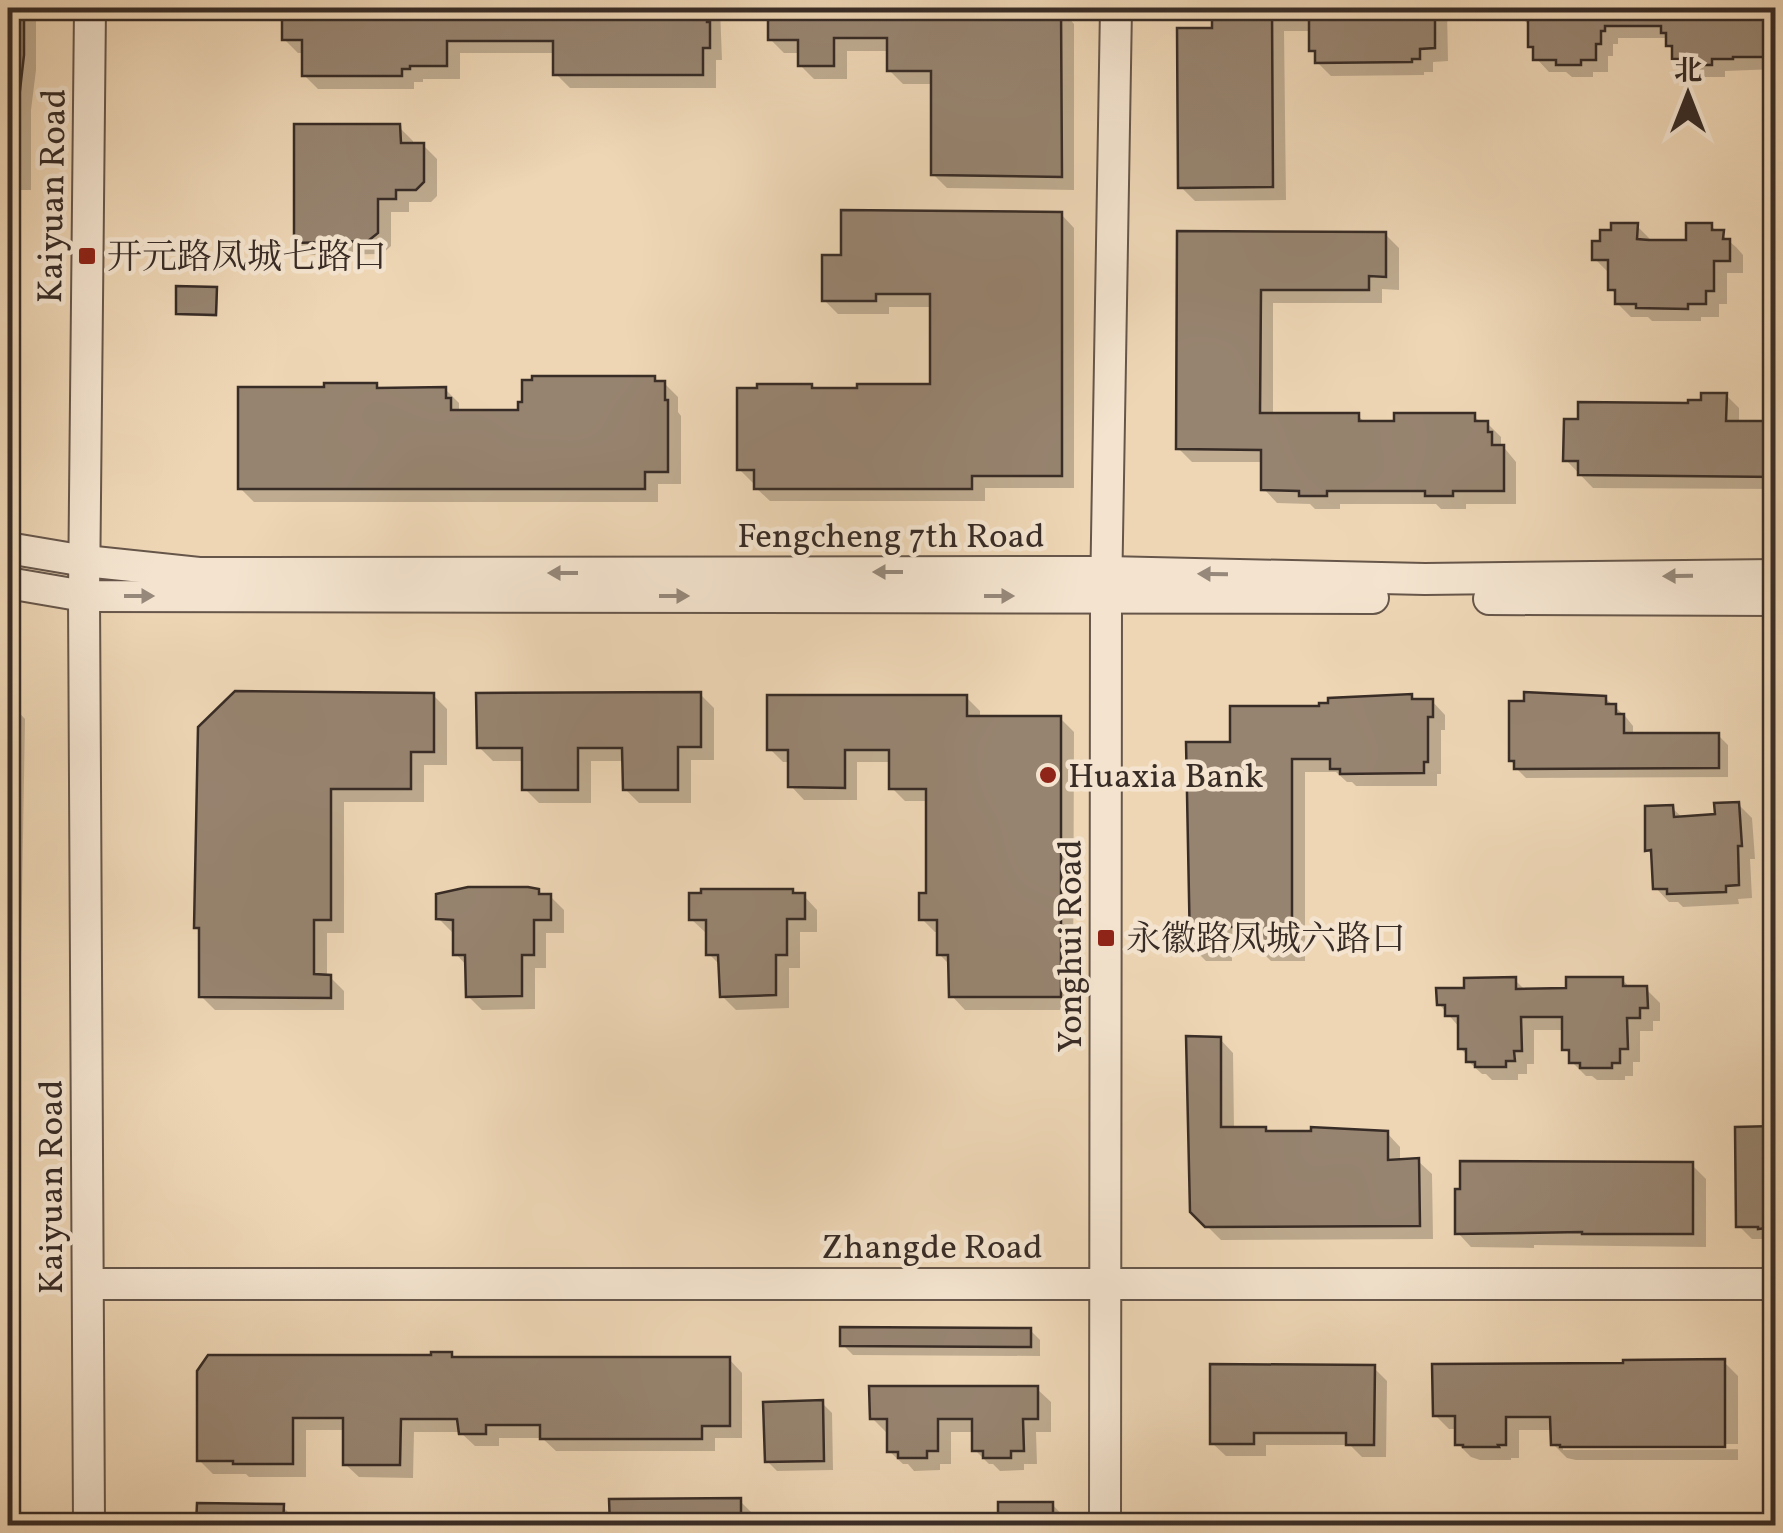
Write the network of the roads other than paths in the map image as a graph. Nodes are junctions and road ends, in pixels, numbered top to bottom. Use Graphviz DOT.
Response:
graph roads {
  1 [pos="90,8"];
  2 [pos="1116,8"];
  3 [pos="8,548"];
  4 [pos="85,561"];
  5 [pos="1776,575"];
  6 [pos="8,583"];
  7 [pos="1107,584"];
  8 [pos="84,596"];
  9 [pos="1776,600"];
  10 [pos="88,1284"];
  11 [pos="1106,1284"];
  12 [pos="1776,1284"];
  13 [pos="89,1526"];
  14 [pos="1105,1526"];
  1 -- 4 [label="street, Kaiyuan Road"];
  2 -- 7 [label="street, Yonghui Road"];
  3 -- 4 [label="street, Fengcheng 7th Road"];
  7 -- 4 [label="street, Fengcheng 7th Road, one-way"];
  4 -- 8 [label="street, Kaiyuan Road"];
  5 -- 7 [label="street, Fengcheng 7th Road, one-way"];
  6 -- 8 [label="street, Fengcheng 7th Road"];
  8 -- 7 [label="street, Fengcheng 7th Road, one-way"];
  7 -- 9 [label="street, Fengcheng 7th Road"];
  7 -- 11 [label="street, Yonghui Road"];
  8 -- 10 [label="street, Kaiyuan Road"];
  10 -- 11 [label="street, Zhangde Road"];
  10 -- 13 [label="street, Kaiyuan Road"];
  11 -- 12 [label="street, Zhangde Road"];
  11 -- 14 [label="street, Yonghui Road"];
}
